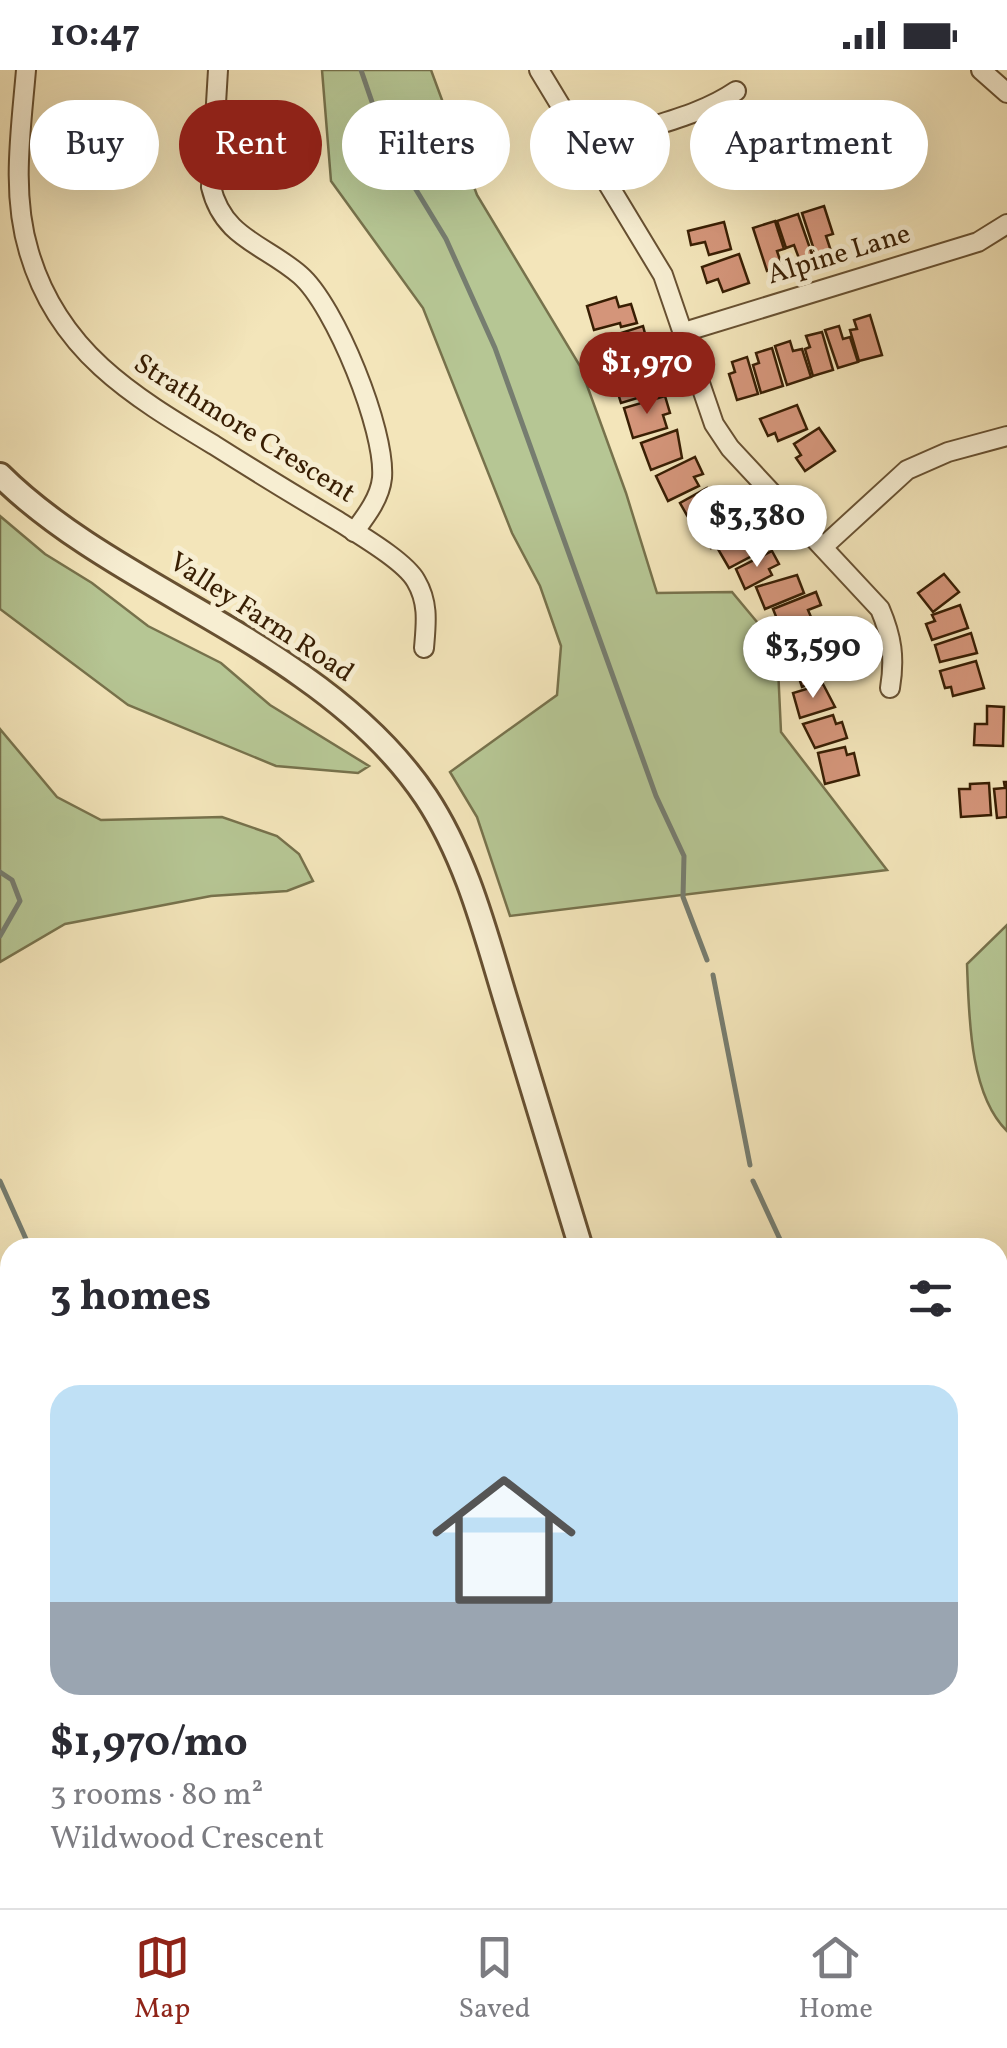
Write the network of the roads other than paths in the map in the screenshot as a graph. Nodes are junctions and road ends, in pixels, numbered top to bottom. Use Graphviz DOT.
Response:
graph roads {
  1 [pos="26,70"];
  2 [pos="218,70"];
  3 [pos="539,70"];
  4 [pos="981,70"];
  5 [pos="736,90"];
  6 [pos="1007,93"];
  7 [pos="558,100"];
  8 [pos="670,120"];
  9 [pos="613,190"];
  10 [pos="1007,224"];
  11 [pos="684,332"];
  12 [pos="1007,436"];
  13 [pos="0,475"];
  14 [pos="354,532"];
  15 [pos="822,547"];
  16 [pos="424,648"];
  17 [pos="890,688"];
  18 [pos="579,1238"];
  1 -- 14 [label="street, Strathmore Crescent"];
  2 -- 14 [label="street"];
  3 -- 7 [label="street"];
  4 -- 6 [label="street"];
  5 -- 8 [label="street"];
  9 -- 11 [label="street"];
  10 -- 11 [label="street, Alpine Lane"];
  11 -- 15 [label="street"];
  12 -- 15 [label="street"];
  13 -- 18 [label="street, Valley Farm Road"];
  14 -- 16 [label="street, Strathmore Crescent"];
  15 -- 17 [label="street"];
}
